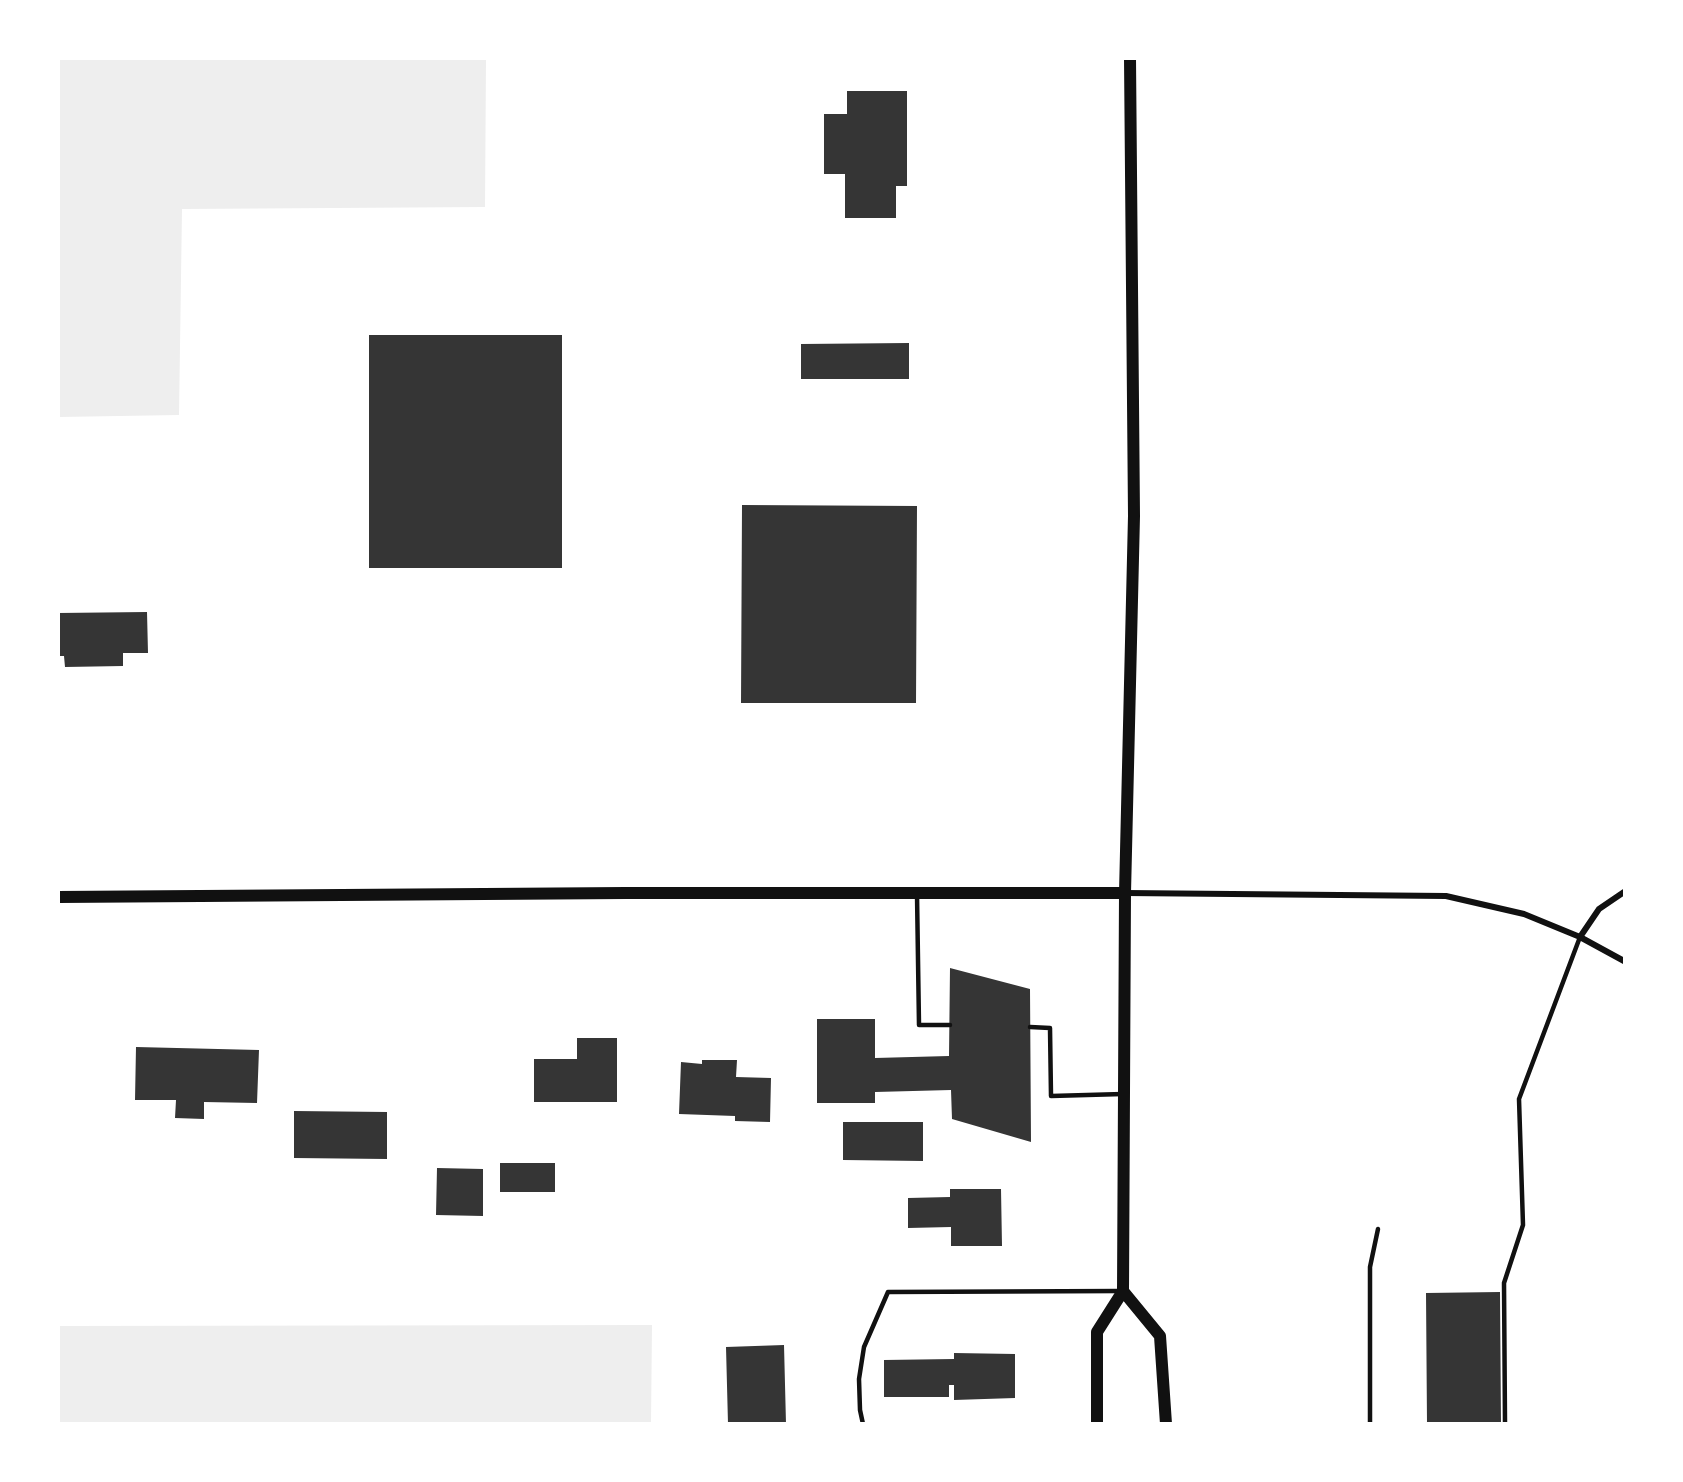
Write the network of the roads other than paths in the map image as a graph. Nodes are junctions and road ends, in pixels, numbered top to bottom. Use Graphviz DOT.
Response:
graph roads {
  1 [pos="1130,58"];
  2 [pos="1624,892"];
  3 [pos="1125,893"];
  4 [pos="917,894"];
  5 [pos="58,897"];
  6 [pos="1580,937"];
  7 [pos="1624,961"];
  8 [pos="950,1025"];
  9 [pos="1030,1027"];
  10 [pos="1124,1094"];
  11 [pos="1378,1229"];
  12 [pos="1123,1291"];
  13 [pos="862,1424"];
  14 [pos="1097,1424"];
  15 [pos="1166,1424"];
  16 [pos="1370,1424"];
  17 [pos="1505,1424"];
  1 -- 3 [label="main road"];
  2 -- 6 [label="street"];
  3 -- 4 [label="main road"];
  3 -- 6 [label="street"];
  3 -- 10 [label="main road"];
  4 -- 5 [label="main road"];
  4 -- 8 [label="lane"];
  6 -- 7 [label="street"];
  6 -- 17 [label="lane"];
  9 -- 10 [label="lane"];
  10 -- 12 [label="main road"];
  11 -- 16 [label="lane"];
  12 -- 13 [label="lane"];
  12 -- 14 [label="main road"];
  12 -- 15 [label="main road"];
}
